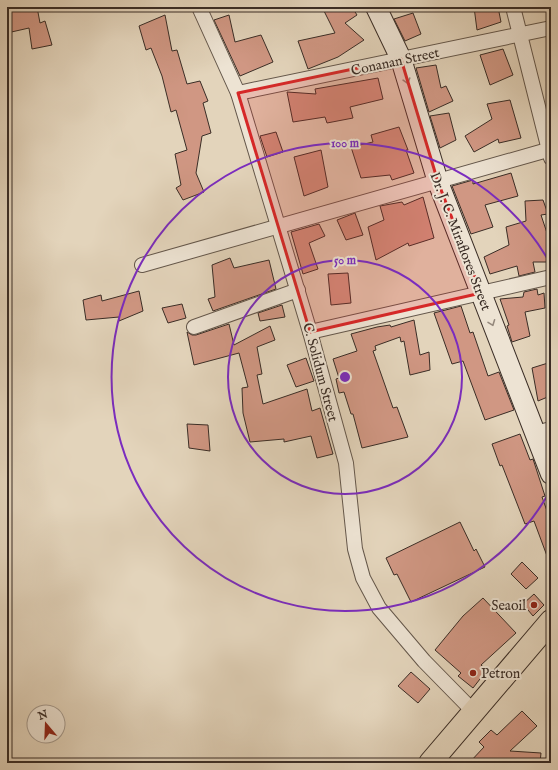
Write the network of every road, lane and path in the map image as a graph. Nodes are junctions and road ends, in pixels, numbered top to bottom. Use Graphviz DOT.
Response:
graph roads {
  1 [pos="199,7"];
  2 [pos="376,7"];
  3 [pos="513,7"];
  4 [pos="551,28"];
  5 [pos="520,34"];
  6 [pos="401,59"];
  7 [pos="238,93"];
  8 [pos="550,153"];
  9 [pos="438,182"];
  10 [pos="278,227"];
  11 [pos="142,265"];
  12 [pos="551,277"];
  13 [pos="298,290"];
  14 [pos="481,293"];
  15 [pos="194,327"];
  16 [pos="310,332"];
  17 [pos="543,431"];
  18 [pos="551,474"];
  19 [pos="551,621"];
  20 [pos="474,712"];
  21 [pos="430,763"];
  1 -- 7 [label="street, C. Solidum Street"];
  2 -- 6 [label="street, Dr. J. C. Miraflores Street"];
  3 -- 5 [label="street"];
  4 -- 5 [label="street, Conanan Street"];
  5 -- 6 [label="street, Conanan Street"];
  5 -- 8 [label="street"];
  6 -- 7 [label="street, Conanan Street"];
  6 -- 9 [label="street, Dr. J. C. Miraflores Street, one-way"];
  7 -- 10 [label="street, C. Solidum Street"];
  8 -- 9 [label="street"];
  9 -- 10 [label="street"];
  9 -- 14 [label="street, Dr. J. C. Miraflores Street"];
  10 -- 11 [label="street"];
  10 -- 13 [label="street, C. Solidum Street"];
  12 -- 14 [label="street"];
  13 -- 15 [label="street"];
  13 -- 16 [label="street, C. Solidum Street"];
  14 -- 16 [label="street"];
  14 -- 17 [label="street, Dr. J. C. Miraflores Street, one-way"];
  16 -- 20 [label="street, C. Solidum Street"];
  17 -- 18 [label="street, Dr. J. C. Miraflores Street"];
  19 -- 20 [label="main road"];
  20 -- 21 [label="main road"];
}
